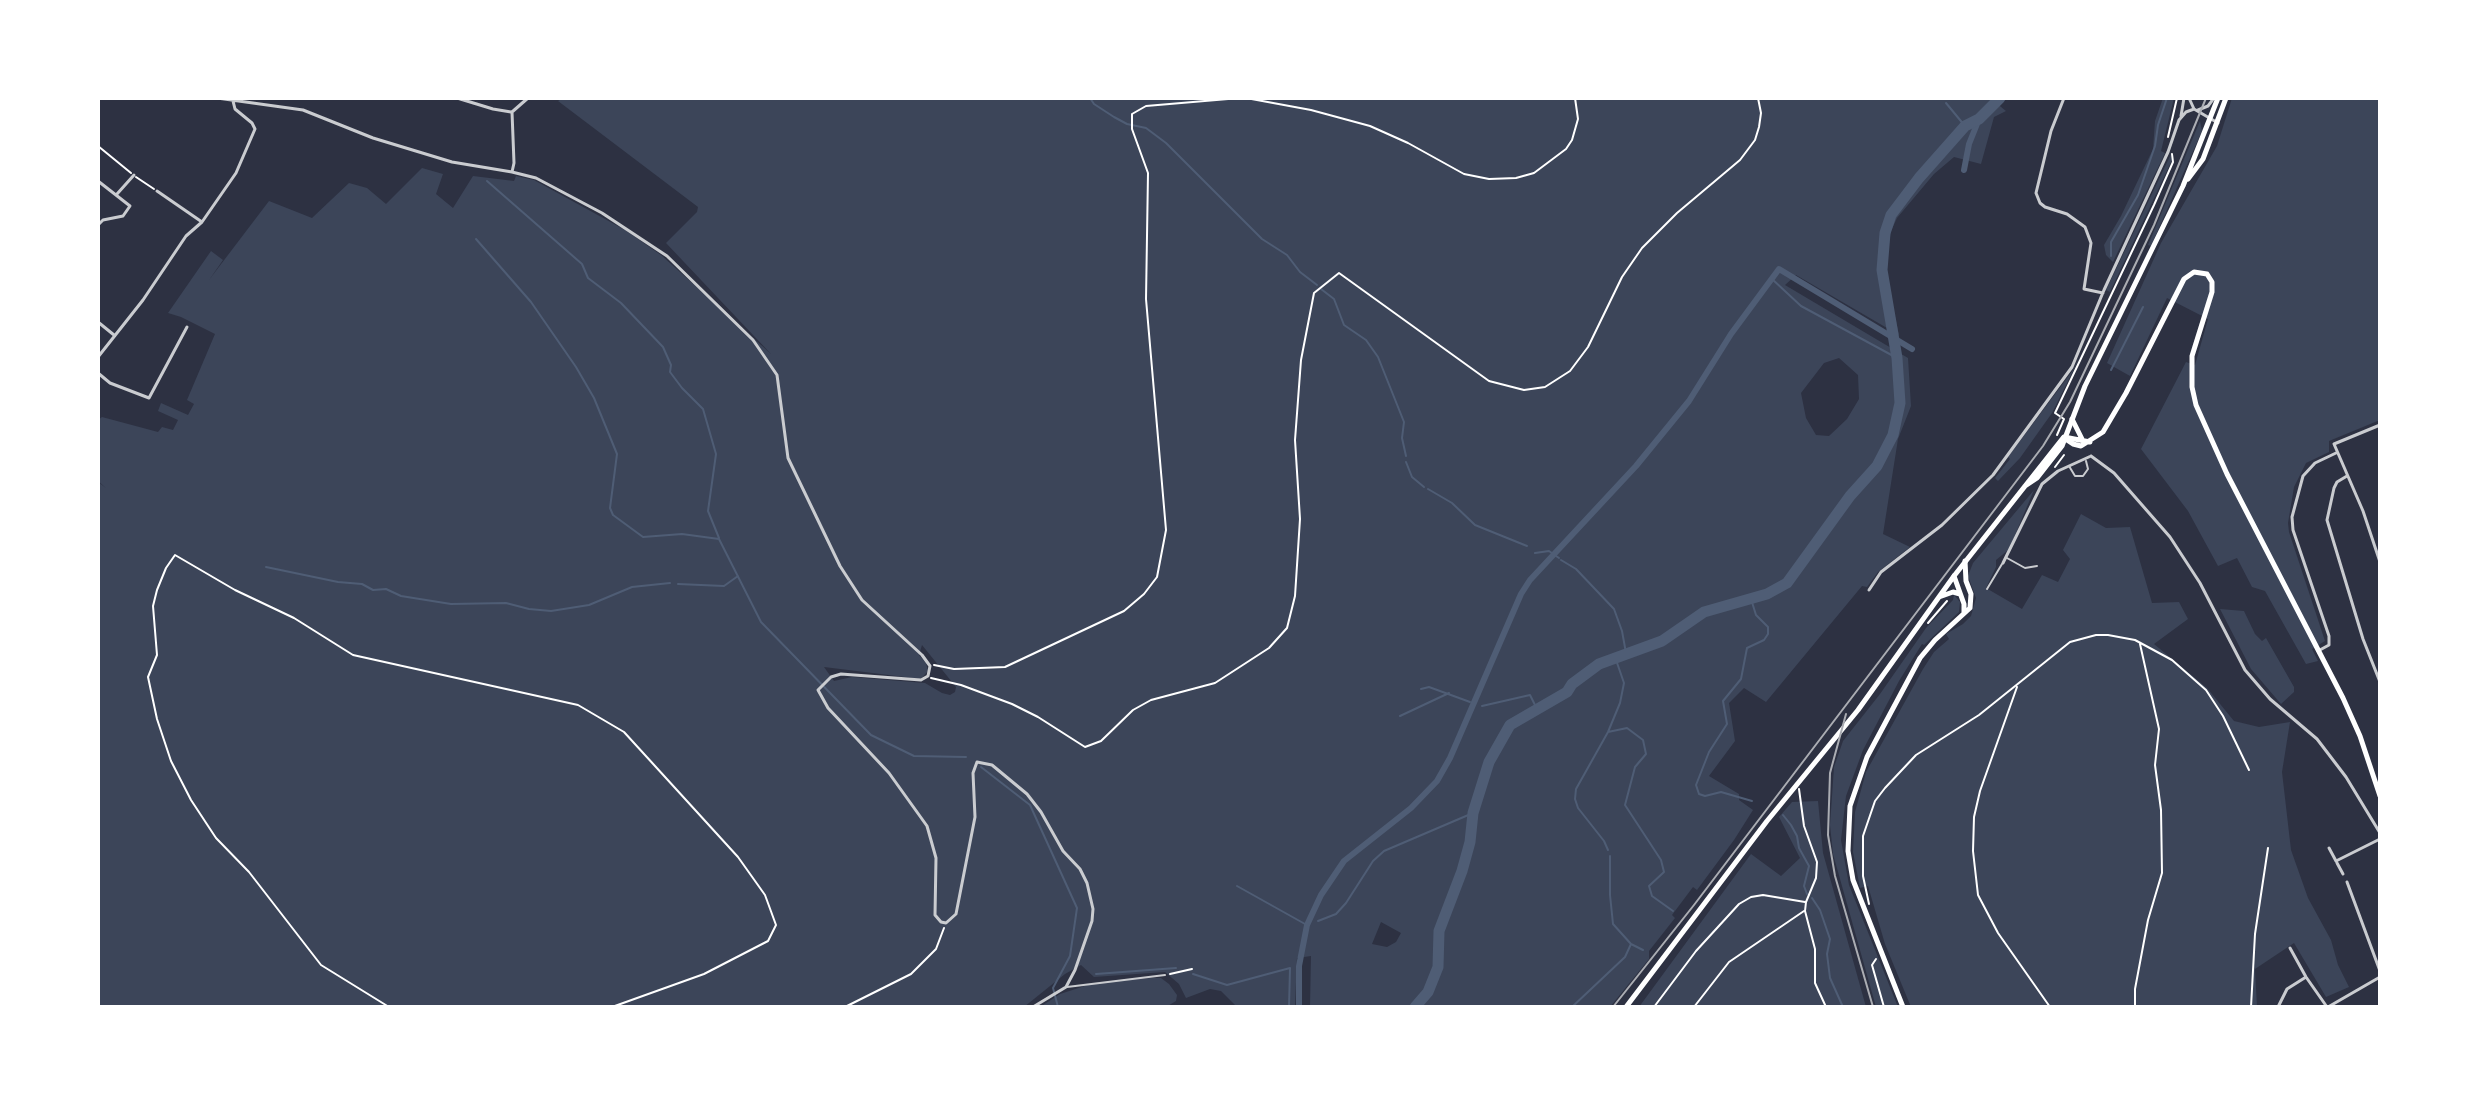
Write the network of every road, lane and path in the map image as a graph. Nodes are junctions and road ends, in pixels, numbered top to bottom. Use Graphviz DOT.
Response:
graph roads {
  1 [pos="217,98"];
  2 [pos="457,98"];
  3 [pos="528,98"];
  4 [pos="1240,98"];
  5 [pos="1246,98"];
  6 [pos="1575,98"];
  7 [pos="1758,98"];
  8 [pos="2064,98"];
  9 [pos="2177,98"];
  10 [pos="2187,98"];
  11 [pos="2216,98"];
  12 [pos="2226,98"];
  13 [pos="233,101"];
  14 [pos="2196,110"];
  15 [pos="512,112"];
  16 [pos="2181,116"];
  17 [pos="2210,118"];
  18 [pos="2218,123"];
  19 [pos="2167,140"];
  20 [pos="98,146"];
  21 [pos="2167,152"];
  22 [pos="512,172"];
  23 [pos="134,175"];
  24 [pos="98,181"];
  25 [pos="2183,186"];
  26 [pos="157,191"];
  27 [pos="117,194"];
  28 [pos="202,222"];
  29 [pos="98,225"];
  30 [pos="2103,293"];
  31 [pos="98,322"];
  32 [pos="187,327"];
  33 [pos="114,335"];
  34 [pos="98,357"];
  35 [pos="98,373"];
  36 [pos="2072,419"];
  37 [pos="2380,425"];
  38 [pos="2060,437"];
  39 [pos="2091,441"];
  40 [pos="2083,442"];
  41 [pos="2336,453"];
  42 [pos="2091,456"];
  43 [pos="2085,460"];
  44 [pos="2072,466"];
  45 [pos="2050,472"];
  46 [pos="2347,476"];
  47 [pos="2006,557"];
  48 [pos="1965,561"];
  49 [pos="2380,562"];
  50 [pos="2003,563"];
  51 [pos="2037,566"];
  52 [pos="1954,576"];
  53 [pos="1966,581"];
  54 [pos="1987,589"];
  55 [pos="1869,590"];
  56 [pos="1953,592"];
  57 [pos="1961,595"];
  58 [pos="1938,598"];
  59 [pos="1964,614"];
  60 [pos="1923,628"];
  61 [pos="2140,642"];
  62 [pos="2318,651"];
  63 [pos="929,663"];
  64 [pos="934,678"];
  65 [pos="2380,682"];
  66 [pos="2018,686"];
  67 [pos="2249,770"];
  68 [pos="1799,789"];
  69 [pos="2380,796"];
  70 [pos="2380,833"];
  71 [pos="2380,839"];
  72 [pos="2268,848"];
  73 [pos="2329,848"];
  74 [pos="2336,861"];
  75 [pos="2343,874"];
  76 [pos="2347,882"];
  77 [pos="1806,902"];
  78 [pos="1871,910"];
  79 [pos="1805,911"];
  80 [pos="946,923"];
  81 [pos="2290,948"];
  82 [pos="1880,952"];
  83 [pos="1192,969"];
  84 [pos="2380,971"];
  85 [pos="1165,975"];
  86 [pos="2306,977"];
  87 [pos="2380,977"];
  88 [pos="1066,987"];
  89 [pos="389,1007"];
  90 [pos="612,1007"];
  91 [pos="845,1007"];
  92 [pos="1033,1007"];
  93 [pos="1626,1007"];
  94 [pos="1654,1007"];
  95 [pos="1694,1007"];
  96 [pos="1826,1007"];
  97 [pos="1884,1007"];
  98 [pos="1903,1007"];
  99 [pos="2050,1007"];
  100 [pos="2135,1007"];
  101 [pos="2251,1007"];
  102 [pos="2278,1007"];
  103 [pos="2328,1007"];
  1 -- 13 [label="street"];
  2 -- 15 [label="street"];
  3 -- 15 [label="street"];
  4 -- 63 [label="path"];
  5 -- 6 [label="path"];
  7 -- 64 [label="path"];
  8 -- 30 [label="street"];
  9 -- 19 [label="path"];
  10 -- 14 [label="street"];
  10 -- 16 [label="street"];
  11 -- 14 [label="street"];
  11 -- 17 [label="main road"];
  12 -- 18 [label="main road"];
  13 -- 22 [label="street"];
  13 -- 28 [label="street"];
  14 -- 16 [label="street"];
  14 -- 17 [label="street"];
  15 -- 22 [label="street"];
  16 -- 21 [label="street"];
  17 -- 18 [label="street"];
  17 -- 25 [label="main road"];
  18 -- 25 [label="main road"];
  20 -- 23 [label="path"];
  21 -- 30 [label="street"];
  21 -- 38 [label="path"];
  22 -- 63 [label="street"];
  23 -- 26 [label="path"];
  23 -- 27 [label="street"];
  24 -- 27 [label="street"];
  25 -- 36 [label="main road"];
  26 -- 28 [label="street"];
  27 -- 29 [label="street"];
  28 -- 33 [label="street"];
  30 -- 55 [label="street"];
  31 -- 33 [label="street"];
  32 -- 35 [label="street"];
  33 -- 34 [label="street"];
  36 -- 38 [label="main road"];
  36 -- 40 [label="main road"];
  37 -- 41 [label="street"];
  38 -- 39 [label="main road"];
  38 -- 40 [label="main road"];
  38 -- 48 [label="main road"];
  39 -- 40 [label="main road"];
  39 -- 42 [label="street"];
  39 -- 62 [label="main road"];
  41 -- 46 [label="street"];
  41 -- 62 [label="street"];
  42 -- 43 [label="street"];
  42 -- 70 [label="street"];
  43 -- 44 [label="street"];
  43 -- 44 [label="lane"];
  44 -- 45 [label="path"];
  44 -- 47 [label="street"];
  46 -- 49 [label="street"];
  46 -- 65 [label="street"];
  47 -- 50 [label="street"];
  47 -- 51 [label="lane"];
  48 -- 52 [label="main road"];
  48 -- 53 [label="main road"];
  50 -- 54 [label="lane"];
  52 -- 53 [label="main road"];
  52 -- 57 [label="main road"];
  52 -- 58 [label="main road"];
  53 -- 59 [label="main road"];
  56 -- 57 [label="main road"];
  56 -- 58 [label="main road"];
  56 -- 60 [label="path"];
  57 -- 59 [label="main road"];
  58 -- 93 [label="main road"];
  59 -- 82 [label="main road"];
  61 -- 66 [label="path"];
  61 -- 67 [label="path"];
  61 -- 100 [label="path"];
  62 -- 69 [label="main road"];
  63 -- 80 [label="street"];
  66 -- 78 [label="path"];
  66 -- 99 [label="path"];
  68 -- 77 [label="path"];
  71 -- 74 [label="street"];
  72 -- 101 [label="path"];
  73 -- 74 [label="street"];
  74 -- 75 [label="street"];
  76 -- 84 [label="street"];
  77 -- 79 [label="path"];
  77 -- 94 [label="path"];
  79 -- 95 [label="path"];
  79 -- 96 [label="path"];
  80 -- 88 [label="street"];
  80 -- 91 [label="path"];
  81 -- 86 [label="street"];
  82 -- 97 [label="path"];
  82 -- 98 [label="main road"];
  83 -- 85 [label="path"];
  85 -- 88 [label="lane"];
  86 -- 102 [label="street"];
  86 -- 103 [label="street"];
  87 -- 103 [label="street"];
  88 -- 92 [label="street"];
  89 -- 90 [label="path"];
}
